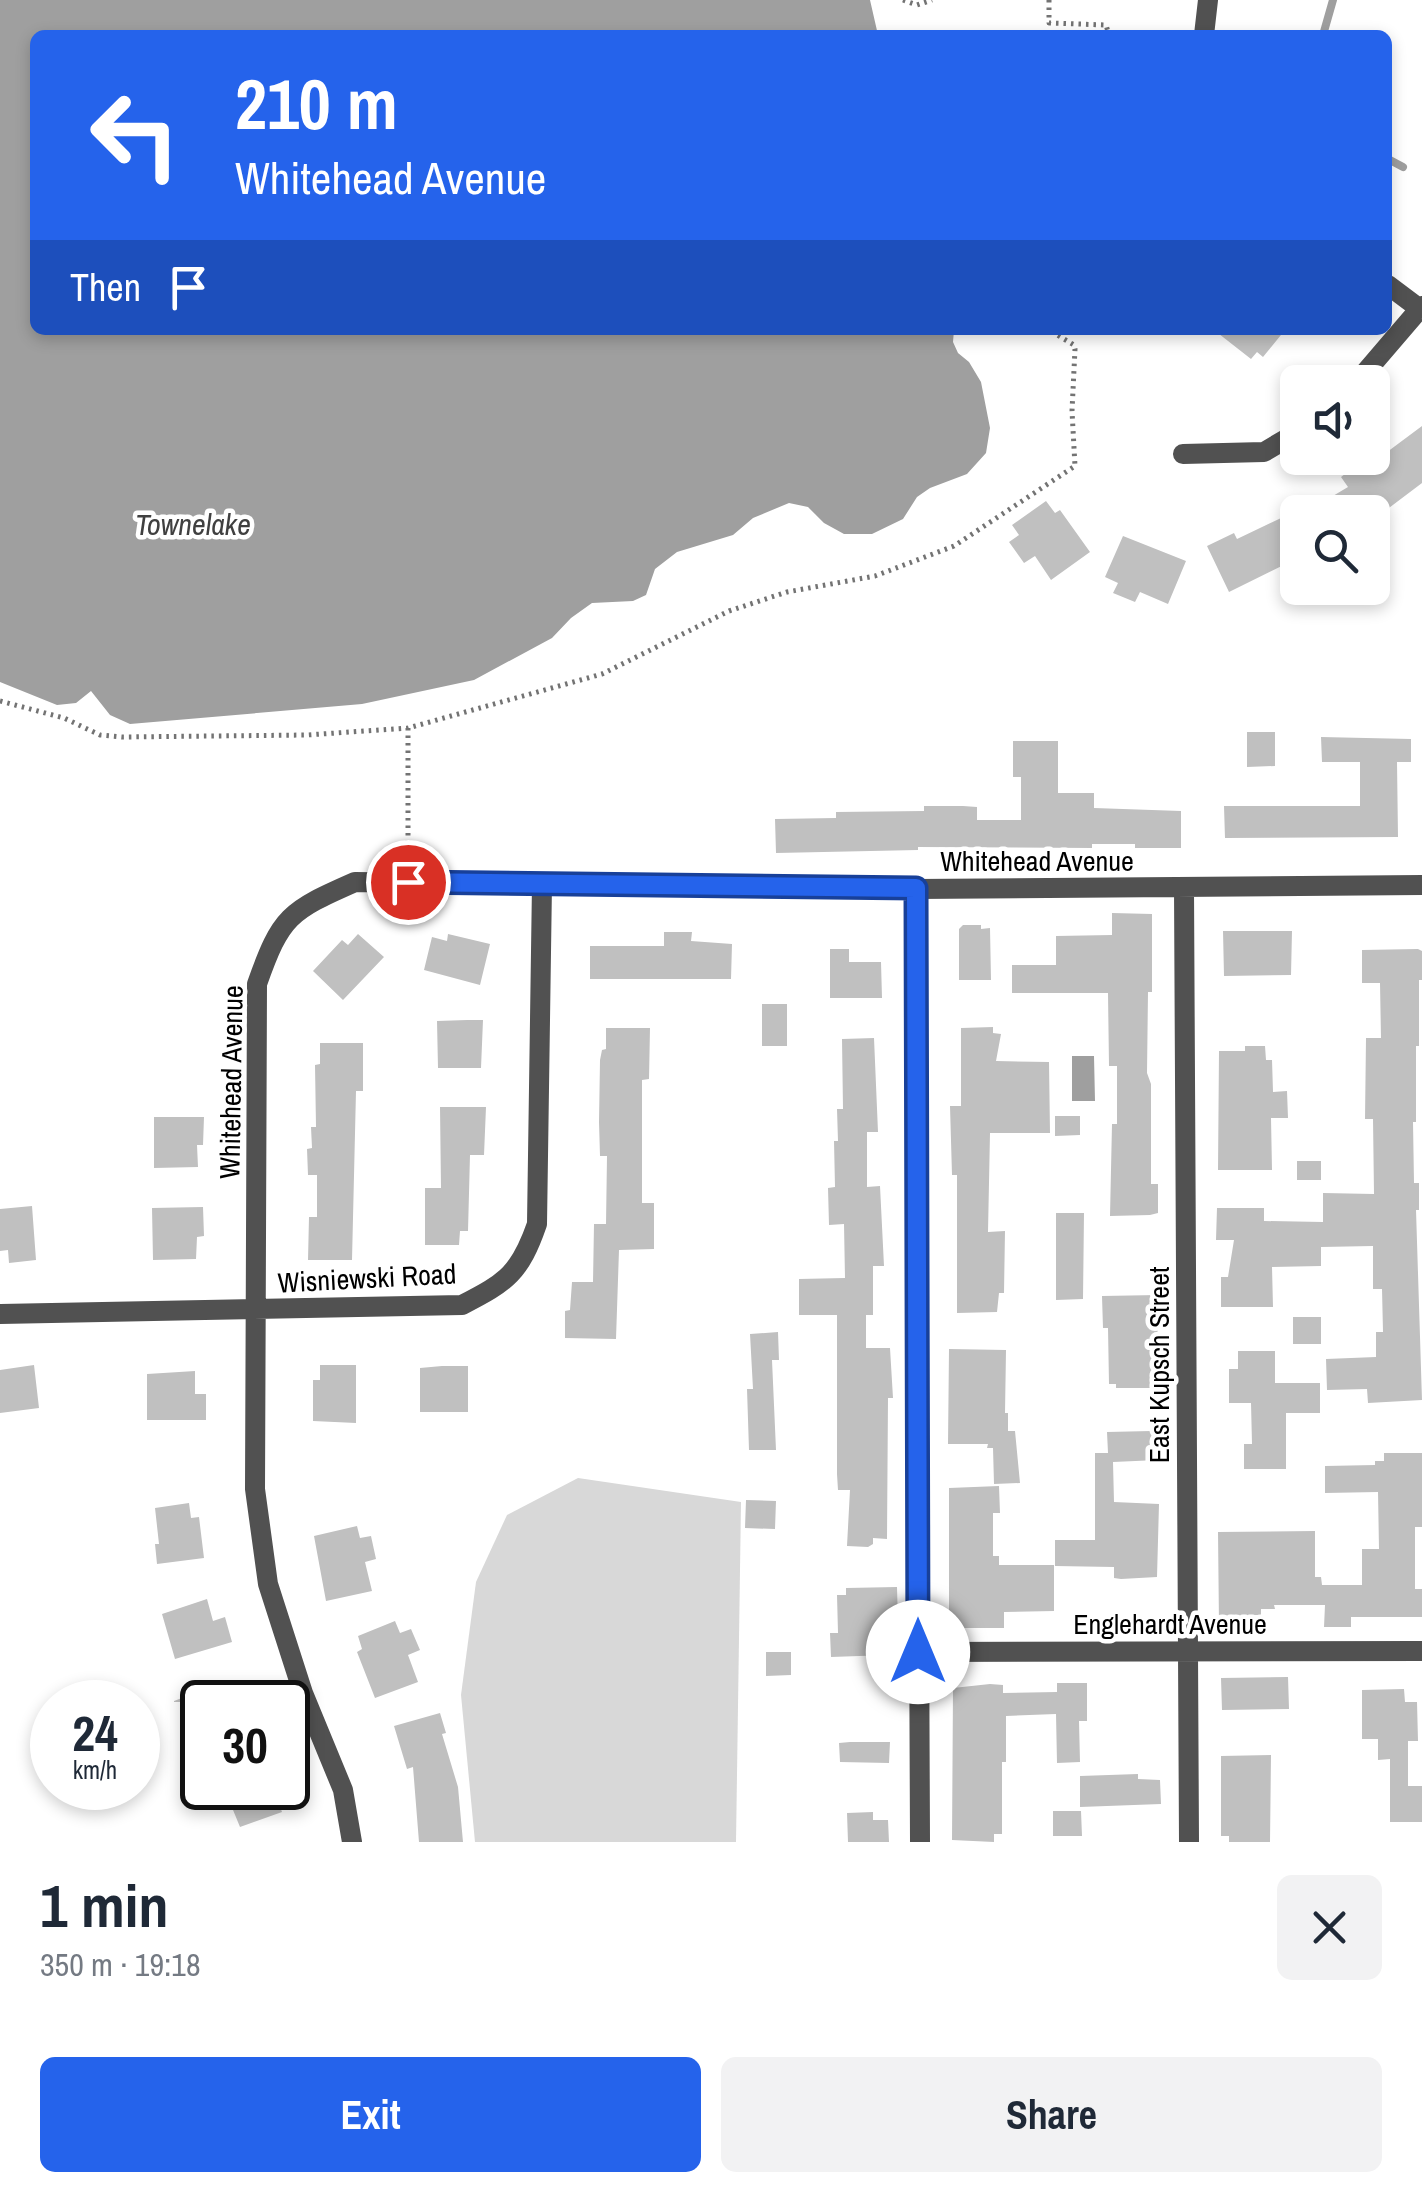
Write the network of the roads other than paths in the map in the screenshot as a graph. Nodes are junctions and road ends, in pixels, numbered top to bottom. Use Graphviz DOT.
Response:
graph roads {
  1 [pos="1208,0"];
  2 [pos="1205,30"];
  3 [pos="1392,288"];
  4 [pos="1421,308"];
  5 [pos="1371,365"];
  6 [pos="1280,443"];
  7 [pos="1184,454"];
  8 [pos="542,884"];
  9 [pos="1422,886"];
  10 [pos="916,888"];
  11 [pos="1184,888"];
  12 [pos="255,1310"];
  13 [pos="0,1314"];
  14 [pos="1187,1651"];
  15 [pos="1422,1651"];
  16 [pos="918,1652"];
  17 [pos="352,1842"];
  18 [pos="920,1842"];
  19 [pos="1189,1842"];
  1 -- 2 [label="street"];
  3 -- 4 [label="street"];
  4 -- 5 [label="street"];
  6 -- 7 [label="street"];
  8 -- 10 [label="street, Whitehead Avenue"];
  8 -- 12 [label="street, Wisniewski Road"];
  8 -- 12 [label="street, Whitehead Avenue"];
  9 -- 11 [label="street, Whitehead Avenue"];
  10 -- 11 [label="street, Whitehead Avenue"];
  10 -- 16 [label="street"];
  11 -- 14 [label="street, East Kupsch Street"];
  12 -- 13 [label="street, Wisniewski Road"];
  12 -- 17 [label="street, Whitehead Avenue"];
  14 -- 15 [label="street, Englehardt Avenue"];
  14 -- 16 [label="street, Englehardt Avenue"];
  14 -- 19 [label="street, East Kupsch Street"];
  16 -- 18 [label="street"];
}
